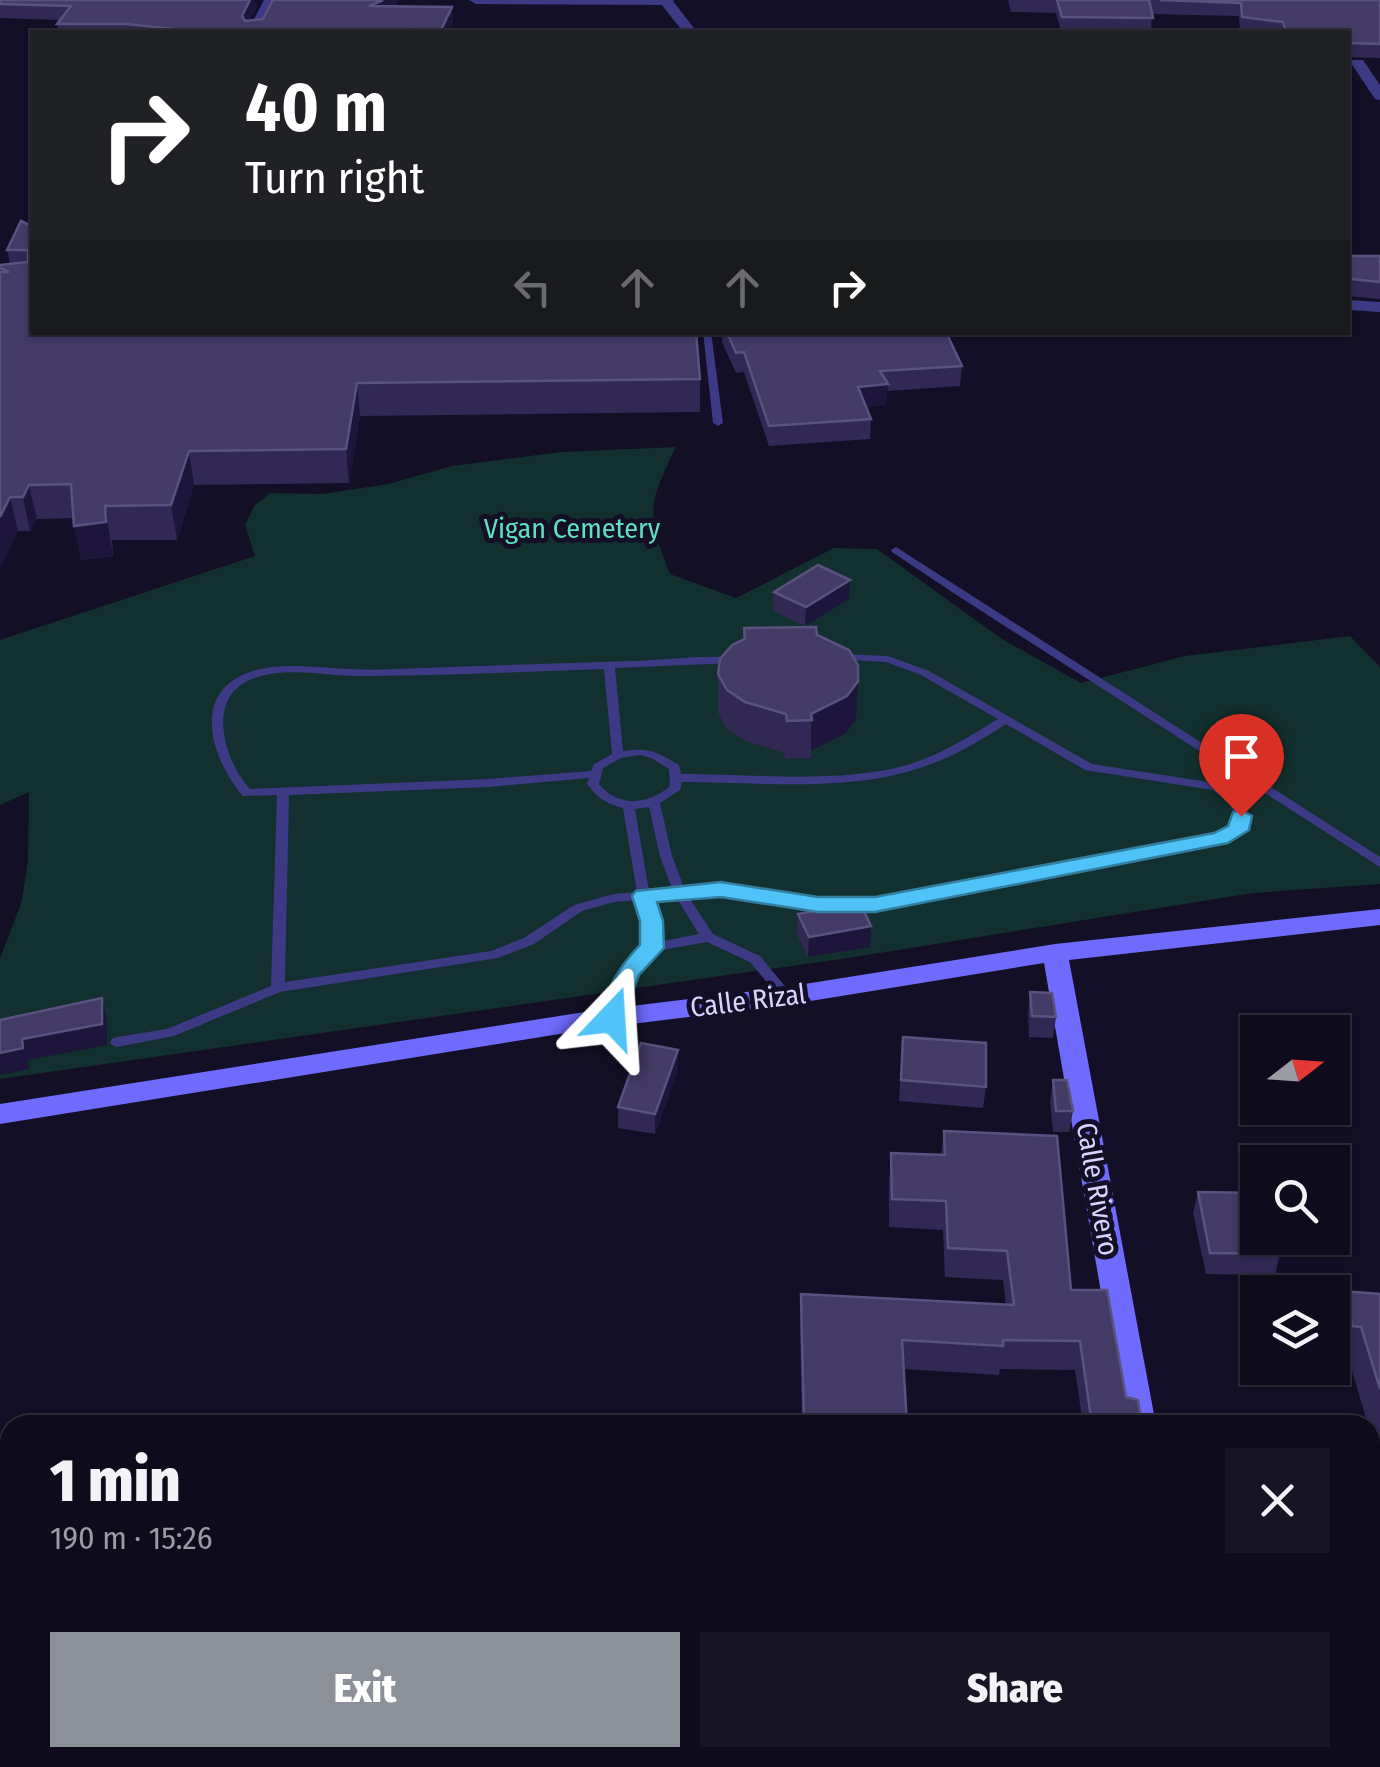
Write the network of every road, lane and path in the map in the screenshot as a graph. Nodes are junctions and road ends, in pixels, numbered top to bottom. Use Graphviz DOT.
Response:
graph roads {
  1 [pos="271,0"];
  2 [pos="476,0"];
  3 [pos="666,1"];
  4 [pos="255,30"];
  5 [pos="688,30"];
  6 [pos="1358,63"];
  7 [pos="1380,96"];
  8 [pos="1350,306"];
  9 [pos="1380,306"];
  10 [pos="707,335"];
  11 [pos="718,423"];
  12 [pos="896,550"];
  13 [pos="826,656"];
  14 [pos="747,660"];
  15 [pos="609,666"];
  16 [pos="1005,720"];
  17 [pos="618,755"];
  18 [pos="593,774"];
  19 [pos="678,778"];
  20 [pos="283,795"];
  21 [pos="654,802"];
  22 [pos="628,805"];
  23 [pos="1380,863"];
  24 [pos="680,893"];
  25 [pos="644,896"];
  26 [pos="1380,918"];
  27 [pos="708,938"];
  28 [pos="652,948"];
  29 [pos="1055,953"];
  30 [pos="278,988"];
  31 [pos="786,996"];
  32 [pos="612,1018"];
  33 [pos="118,1042"];
  34 [pos="0,1114"];
  35 [pos="1138,1415"];
  1 -- 4 [label="street"];
  2 -- 3 [label="street"];
  3 -- 5 [label="street"];
  6 -- 7 [label="street"];
  8 -- 9 [label="street"];
  10 -- 11 [label="lane"];
  12 -- 23 [label="lane"];
  13 -- 16 [label="lane"];
  14 -- 15 [label="lane"];
  15 -- 17 [label="lane"];
  15 -- 20 [label="lane"];
  16 -- 19 [label="lane"];
  16 -- 24 [label="lane"];
  17 -- 18 [label="lane"];
  17 -- 19 [label="lane"];
  18 -- 20 [label="lane"];
  18 -- 22 [label="lane"];
  19 -- 21 [label="lane"];
  20 -- 30 [label="lane"];
  21 -- 22 [label="lane"];
  21 -- 24 [label="lane"];
  22 -- 25 [label="lane"];
  24 -- 25 [label="lane"];
  24 -- 27 [label="lane"];
  25 -- 28 [label="lane"];
  25 -- 30 [label="lane"];
  26 -- 29 [label="main road, Calle Rizal"];
  27 -- 28 [label="lane"];
  27 -- 31 [label="lane"];
  28 -- 32 [label="lane"];
  29 -- 31 [label="main road, Calle Rizal"];
  29 -- 35 [label="main road, Calle Rivero"];
  30 -- 33 [label="lane"];
  31 -- 32 [label="main road, Calle Rizal"];
  32 -- 34 [label="main road, Calle Rizal"];
}
